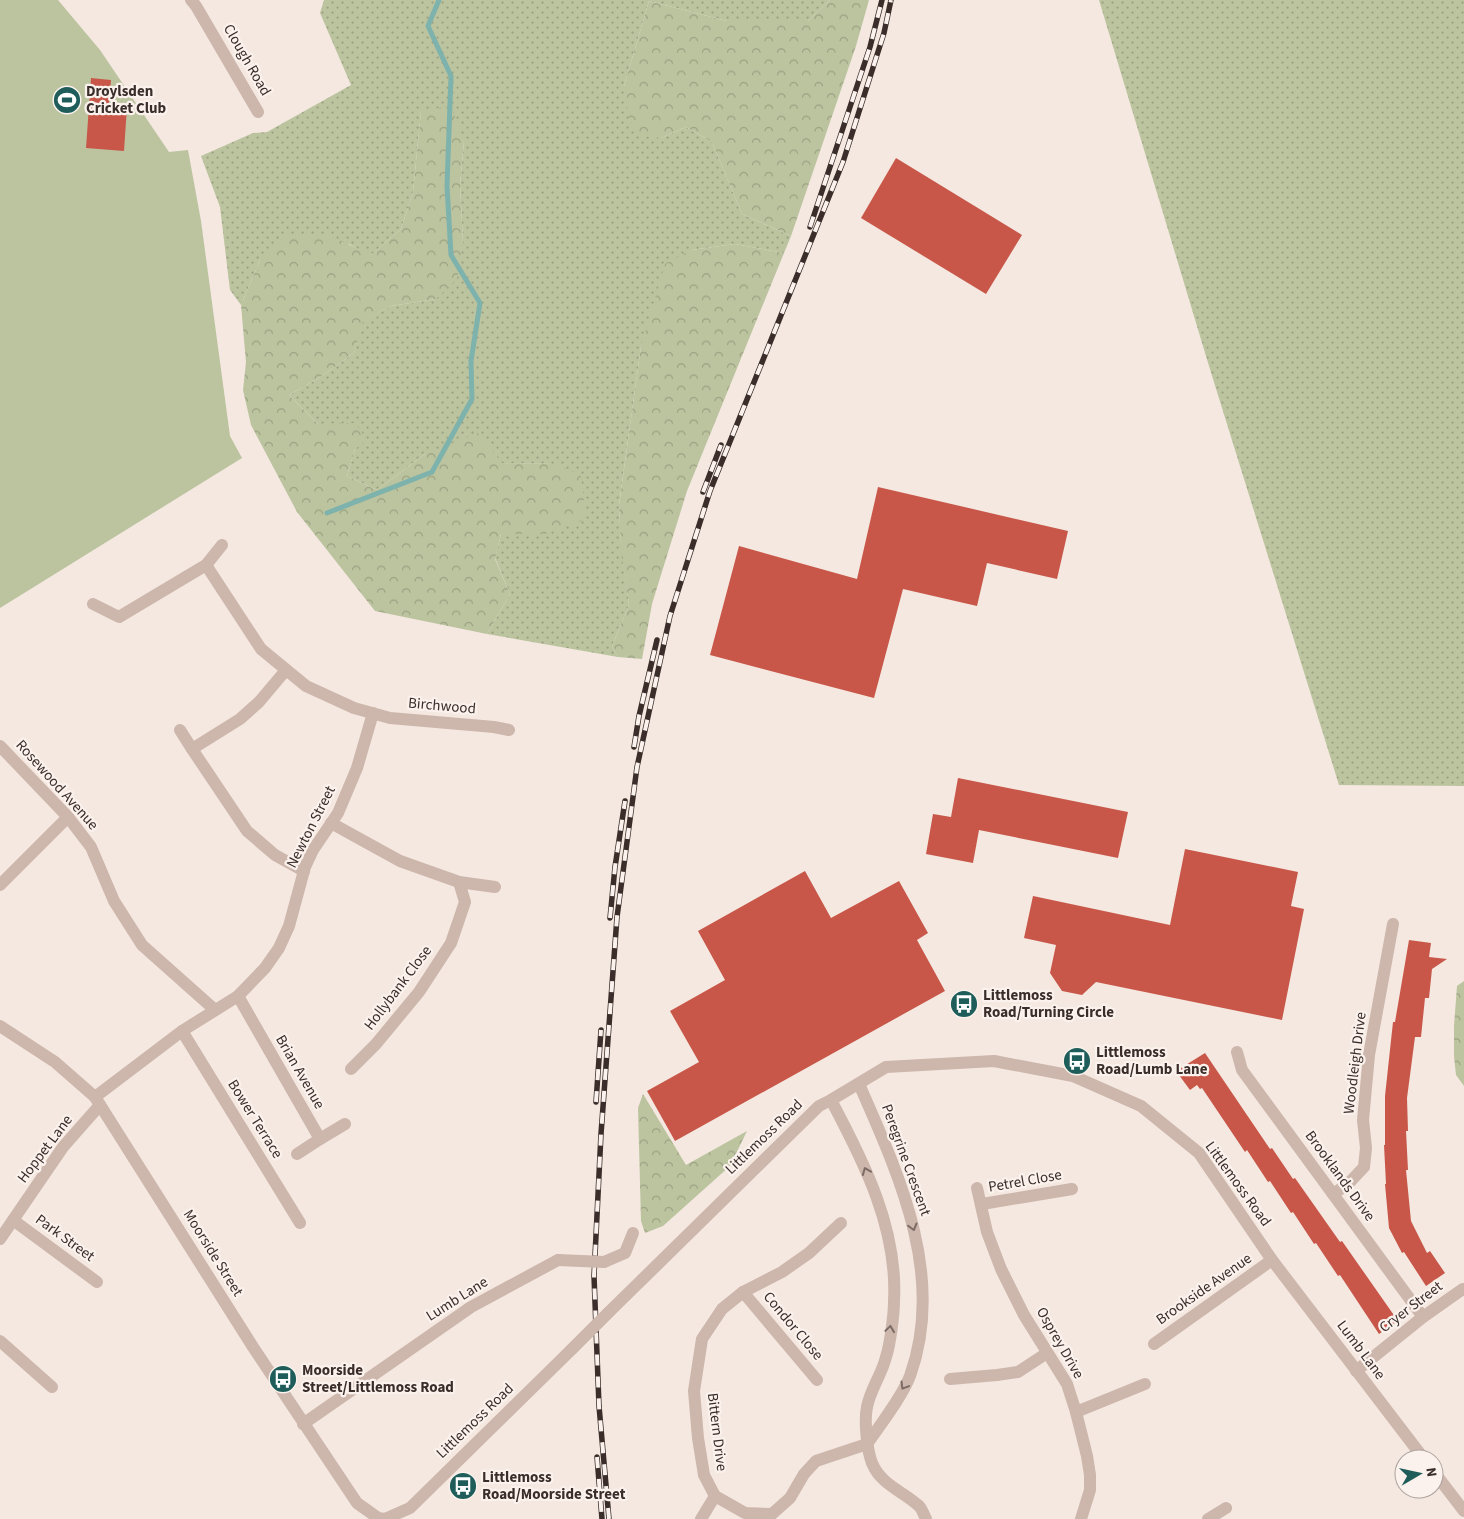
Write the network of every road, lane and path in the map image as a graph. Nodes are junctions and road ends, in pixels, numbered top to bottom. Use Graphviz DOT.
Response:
graph roads {
  1 [pos="197,2"];
  2 [pos="258,112"];
  3 [pos="222,545"];
  4 [pos="206,565"];
  5 [pos="93,604"];
  6 [pos="286,670"];
  7 [pos="373,713"];
  8 [pos="180,730"];
  9 [pos="509,730"];
  10 [pos="0,746"];
  11 [pos="192,749"];
  12 [pos="68,817"];
  13 [pos="331,823"];
  14 [pos="304,871"];
  15 [pos="459,882"];
  16 [pos="0,885"];
  17 [pos="495,887"];
  18 [pos="1393,924"];
  19 [pos="238,996"];
  20 [pos="215,1010"];
  21 [pos="0,1026"];
  22 [pos="182,1031"];
  23 [pos="1237,1052"];
  24 [pos="351,1069"];
  25 [pos="859,1084"];
  26 [pos="831,1100"];
  27 [pos="98,1101"];
  28 [pos="346,1124"];
  29 [pos="320,1139"];
  30 [pos="297,1154"];
  31 [pos="977,1188"];
  32 [pos="1072,1189"];
  33 [pos="1333,1194"];
  34 [pos="982,1204"];
  35 [pos="13,1220"];
  36 [pos="300,1223"];
  37 [pos="841,1224"];
  38 [pos="633,1233"];
  39 [pos="0,1239"];
  40 [pos="1272,1260"];
  41 [pos="97,1282"];
  42 [pos="1463,1289"];
  43 [pos="743,1292"];
  44 [pos="1423,1317"];
  45 [pos="0,1341"];
  46 [pos="1154,1344"];
  47 [pos="1047,1353"];
  48 [pos="1356,1371"];
  49 [pos="950,1379"];
  50 [pos="817,1380"];
  51 [pos="1145,1384"];
  52 [pos="52,1387"];
  53 [pos="1076,1412"];
  54 [pos="303,1424"];
  55 [pos="867,1444"];
  56 [pos="1416,1449"];
  57 [pos="1444,1485"];
  58 [pos="714,1496"];
  59 [pos="1226,1508"];
  60 [pos="1464,1511"];
  61 [pos="378,1519"];
  62 [pos="701,1519"];
  63 [pos="926,1519"];
  64 [pos="1081,1519"];
  65 [pos="1208,1519"];
  1 -- 2 [label="street, Clough Road"];
  3 -- 4 [label="street"];
  4 -- 5 [label="street"];
  4 -- 6 [label="street"];
  6 -- 7 [label="street"];
  6 -- 11 [label="street"];
  7 -- 9 [label="street, Birchwood"];
  7 -- 13 [label="street, Newton Street"];
  8 -- 11 [label="street"];
  10 -- 12 [label="street, Rosewood Avenue"];
  11 -- 14 [label="street"];
  12 -- 16 [label="street"];
  12 -- 20 [label="street, Rosewood Avenue"];
  13 -- 14 [label="street, Newton Street"];
  13 -- 15 [label="street"];
  14 -- 19 [label="street, Newton Street"];
  15 -- 17 [label="street"];
  15 -- 24 [label="street, Hollybank Close"];
  18 -- 33 [label="street, Woodleigh Drive"];
  19 -- 20 [label="street, Newton Street"];
  19 -- 29 [label="street, Brian Avenue"];
  20 -- 22 [label="street, Newton Street"];
  21 -- 27 [label="street, Moorside Street"];
  22 -- 27 [label="street, Newton Street"];
  22 -- 36 [label="street, Bower Terrace"];
  23 -- 33 [label="street, Brooklands Drive"];
  25 -- 26 [label="street, Littlemoss Road"];
  25 -- 40 [label="street, Littlemoss Road"];
  25 -- 55 [label="street, Peregrine Crescent, one-way"];
  55 -- 26 [label="street, one-way"];
  26 -- 61 [label="street, Littlemoss Road, bridge"];
  27 -- 35 [label="street, Hoppet Lane"];
  27 -- 54 [label="street, Moorside Street"];
  28 -- 29 [label="street"];
  29 -- 30 [label="street"];
  31 -- 34 [label="street, Osprey Drive"];
  32 -- 34 [label="street, Petrel Close"];
  33 -- 44 [label="street, Brooklands Drive"];
  34 -- 47 [label="street, Osprey Drive"];
  35 -- 39 [label="street, Hoppet Lane"];
  35 -- 41 [label="street, Park Street"];
  37 -- 43 [label="street, Bittern Drive"];
  38 -- 54 [label="street, Lumb Lane, bridge"];
  40 -- 46 [label="street, Brookside Avenue"];
  40 -- 48 [label="street, Lumb Lane"];
  42 -- 44 [label="street, Cryer Street"];
  43 -- 50 [label="street, Condor Close"];
  43 -- 58 [label="street, Bittern Drive"];
  44 -- 48 [label="street, Cryer Street"];
  45 -- 52 [label="street"];
  47 -- 49 [label="street"];
  47 -- 53 [label="street, Osprey Drive"];
  48 -- 56 [label="street, Lumb Lane"];
  51 -- 53 [label="street"];
  53 -- 64 [label="street, Osprey Drive"];
  54 -- 61 [label="street, Moorside Street"];
  55 -- 58 [label="street"];
  55 -- 63 [label="street"];
  57 -- 60 [label="street"];
  58 -- 62 [label="street"];
  59 -- 65 [label="street"];
}
